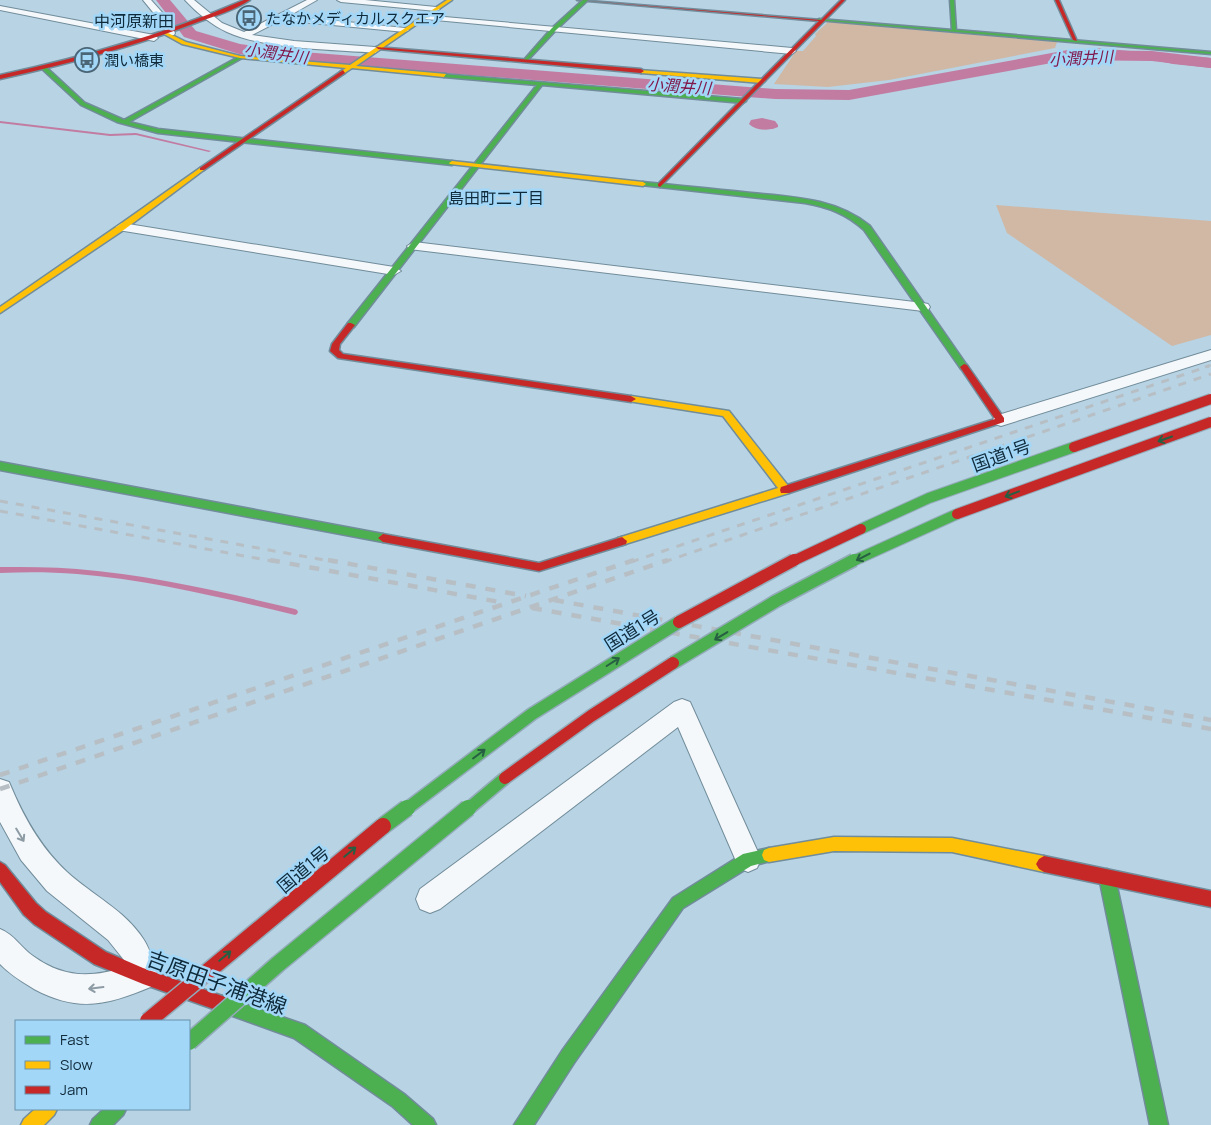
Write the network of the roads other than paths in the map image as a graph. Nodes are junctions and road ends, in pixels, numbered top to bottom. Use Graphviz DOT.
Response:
graph roads {
  1 [pos="147,0"];
  2 [pos="189,0"];
  3 [pos="248,0"];
  4 [pos="313,0"];
  5 [pos="341,0"];
  6 [pos="450,0"];
  7 [pos="579,0"];
  8 [pos="585,0"];
  9 [pos="843,0"];
  10 [pos="952,0"];
  11 [pos="1057,0"];
  12 [pos="0,8"];
  13 [pos="436,9"];
  14 [pos="280,17"];
  15 [pos="425,17"];
  16 [pos="208,19"];
  17 [pos="824,20"];
  18 [pos="554,29"];
  19 [pos="405,30"];
  20 [pos="954,30"];
  21 [pos="170,33"];
  22 [pos="245,35"];
  23 [pos="154,38"];
  24 [pos="1075,40"];
  25 [pos="377,49"];
  26 [pos="792,51"];
  27 [pos="1211,53"];
  28 [pos="240,57"];
  29 [pos="525,60"];
  30 [pos="351,67"];
  31 [pos="44,68"];
  32 [pos="0,77"];
  33 [pos="762,82"];
  34 [pos="541,84"];
  35 [pos="745,100"];
  36 [pos="125,122"];
  37 [pos="243,140"];
  38 [pos="478,166"];
  39 [pos="660,185"];
  40 [pos="122,227"];
  41 [pos="414,246"];
  42 [pos="394,271"];
  43 [pos="923,307"];
  44 [pos="0,311"];
  45 [pos="1211,354"];
  46 [pos="1211,399"];
  47 [pos="1001,420"];
  48 [pos="1211,422"];
  49 [pos="0,466"];
  50 [pos="785,490"];
  51 [pos="0,791"];
  52 [pos="748,859"];
  53 [pos="0,870"];
  54 [pos="1107,877"];
  55 [pos="430,899"];
  56 [pos="1211,899"];
  57 [pos="0,943"];
  58 [pos="143,976"];
  59 [pos="149,1020"];
  60 [pos="190,1041"];
  61 [pos="47,1110"];
  62 [pos="116,1110"];
  63 [pos="30,1125"];
  64 [pos="100,1125"];
  65 [pos="427,1125"];
  66 [pos="523,1125"];
  67 [pos="1159,1125"];
  1 -- 21 [label="street"];
  2 -- 16 [label="street"];
  3 -- 16 [label="main road"];
  4 -- 14 [label="street"];
  5 -- 13 [label="street"];
  6 -- 13 [label="main road"];
  7 -- 8 [label="main road"];
  8 -- 17 [label="main road"];
  8 -- 18 [label="main road"];
  9 -- 17 [label="main road"];
  10 -- 20 [label="main road"];
  11 -- 24 [label="main road"];
  12 -- 23 [label="street"];
  13 -- 15 [label="main road"];
  14 -- 19 [label="street"];
  14 -- 22 [label="street"];
  15 -- 18 [label="street"];
  15 -- 19 [label="main road"];
  16 -- 21 [label="main road"];
  16 -- 22 [label="street"];
  17 -- 20 [label="main road"];
  17 -- 26 [label="main road"];
  18 -- 26 [label="street"];
  18 -- 29 [label="main road"];
  19 -- 25 [label="main road"];
  20 -- 24 [label="main road"];
  21 -- 23 [label="main road"];
  21 -- 28 [label="main road"];
  22 -- 25 [label="street"];
  23 -- 31 [label="main road"];
  24 -- 27 [label="main road"];
  25 -- 29 [label="main road"];
  25 -- 30 [label="main road"];
  26 -- 33 [label="main road"];
  28 -- 30 [label="main road"];
  28 -- 36 [label="main road"];
  29 -- 33 [label="main road"];
  30 -- 34 [label="main road"];
  30 -- 37 [label="main road"];
  31 -- 32 [label="main road"];
  31 -- 36 [label="main road"];
  33 -- 35 [label="main road"];
  34 -- 35 [label="main road"];
  34 -- 38 [label="main road"];
  35 -- 39 [label="main road"];
  36 -- 37 [label="main road"];
  37 -- 38 [label="main road"];
  37 -- 40 [label="main road"];
  38 -- 39 [label="main road"];
  38 -- 41 [label="main road"];
  39 -- 43 [label="main road"];
  40 -- 42 [label="street"];
  40 -- 44 [label="main road"];
  41 -- 42 [label="main road"];
  41 -- 43 [label="street"];
  42 -- 50 [label="main road"];
  43 -- 47 [label="main road"];
  45 -- 47 [label="street"];
  59 -- 46 [label="main road, 国道1号, one-way, bridge"];
  47 -- 50 [label="main road"];
  48 -- 60 [label="main road, one-way, bridge"];
  49 -- 50 [label="main road"];
  51 -- 58 [label="street, one-way"];
  52 -- 54 [label="main road"];
  52 -- 55 [label="street"];
  52 -- 66 [label="main road"];
  53 -- 58 [label="main road, 吉原田子浦港線"];
  54 -- 56 [label="main road"];
  54 -- 67 [label="main road"];
  58 -- 57 [label="street, one-way"];
  58 -- 65 [label="main road, 吉原田子浦港線"];
  61 -- 63 [label="main road"];
  62 -- 64 [label="main road"];
}
